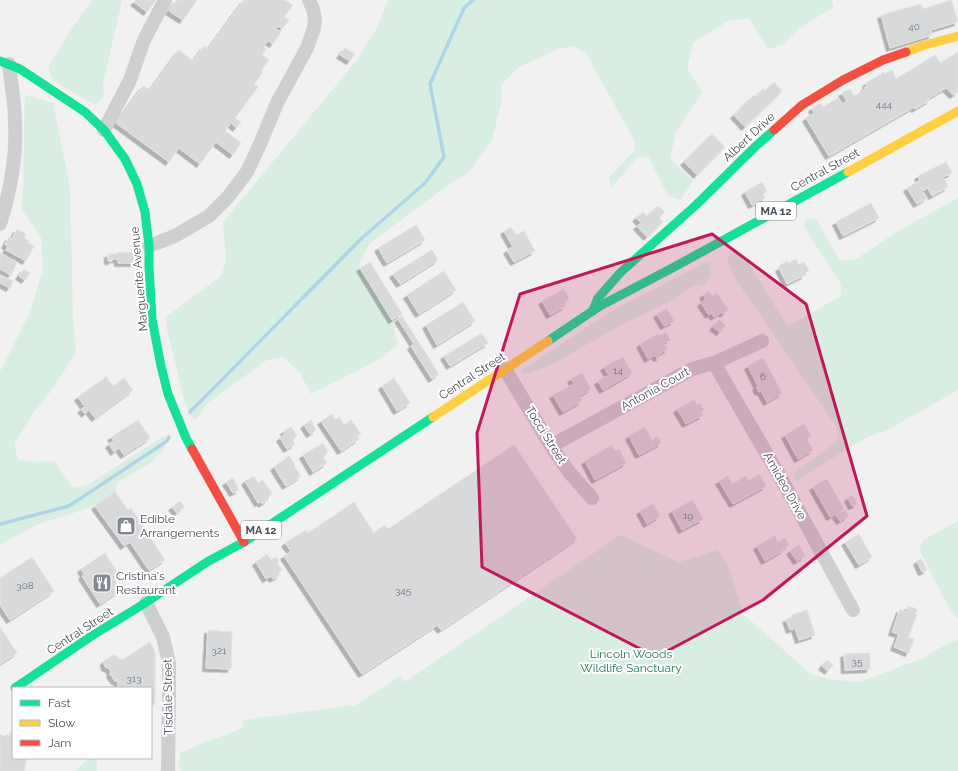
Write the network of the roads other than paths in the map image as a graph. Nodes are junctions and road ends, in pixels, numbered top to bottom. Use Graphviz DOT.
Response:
graph roads {
  1 [pos="165,0"];
  2 [pos="309,0"];
  3 [pos="958,36"];
  4 [pos="4,63"];
  5 [pos="958,111"];
  6 [pos="104,130"];
  7 [pos="0,224"];
  8 [pos="149,246"];
  9 [pos="593,310"];
  10 [pos="762,341"];
  11 [pos="714,363"];
  12 [pos="505,369"];
  13 [pos="551,446"];
  14 [pos="592,498"];
  15 [pos="244,542"];
  16 [pos="146,603"];
  17 [pos="853,610"];
  18 [pos="16,687"];
  19 [pos="168,771"];
  1 -- 6 [label="street"];
  2 -- 8 [label="street"];
  3 -- 9 [label="main road, Albert Drive"];
  4 -- 6 [label="main road, Marguerite Avenue"];
  4 -- 7 [label="street"];
  5 -- 9 [label="main road, Central Street / MA 12"];
  6 -- 8 [label="main road, Marguerite Avenue"];
  8 -- 15 [label="main road, Marguerite Avenue"];
  9 -- 12 [label="main road, Central Street / MA 12"];
  10 -- 11 [label="street, Antonia Court"];
  11 -- 13 [label="street, Antonia Court"];
  11 -- 17 [label="street, Amideo Drive"];
  12 -- 13 [label="street, Tocci Street"];
  12 -- 15 [label="main road, Central Street / MA 12"];
  13 -- 14 [label="street, Tocci Street"];
  15 -- 16 [label="main road, Central Street / MA 12"];
  16 -- 18 [label="main road, Central Street / MA 12"];
  16 -- 19 [label="street, Tisdale Street"];
}
